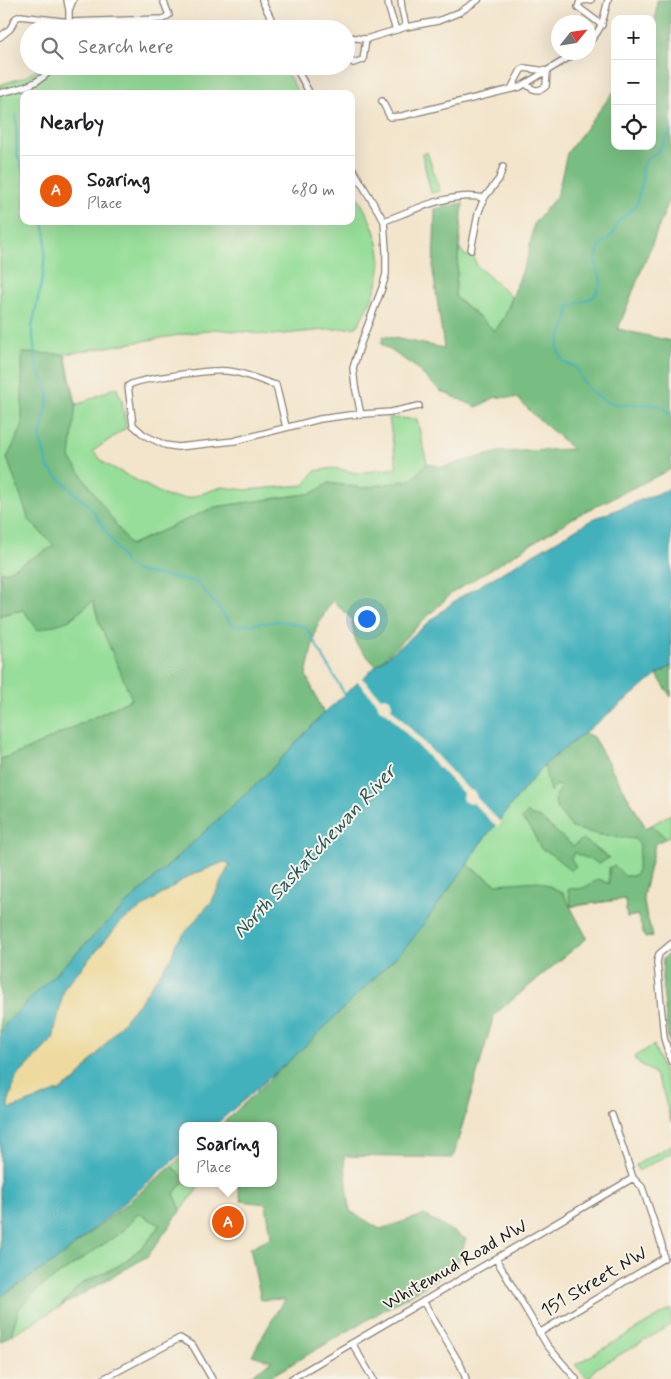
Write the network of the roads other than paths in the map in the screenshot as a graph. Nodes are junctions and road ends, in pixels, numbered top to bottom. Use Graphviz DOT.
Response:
graph roads {
  1 [pos="67,0"];
  2 [pos="73,0"];
  3 [pos="163,0"];
  4 [pos="262,0"];
  5 [pos="388,0"];
  6 [pos="401,0"];
  7 [pos="478,0"];
  8 [pos="590,0"];
  9 [pos="608,0"];
  10 [pos="69,10"];
  11 [pos="40,20"];
  12 [pos="69,20"];
  13 [pos="142,20"];
  14 [pos="272,20"];
  15 [pos="602,25"];
  16 [pos="406,27"];
  17 [pos="396,30"];
  18 [pos="596,36"];
  19 [pos="0,37"];
  20 [pos="355,38"];
  21 [pos="366,39"];
  22 [pos="565,60"];
  23 [pos="355,62"];
  24 [pos="547,71"];
  25 [pos="46,75"];
  26 [pos="300,75"];
  27 [pos="527,85"];
  28 [pos="512,89"];
  29 [pos="308,90"];
  30 [pos="0,93"];
  31 [pos="382,101"];
  32 [pos="503,167"];
  33 [pos="355,173"];
  34 [pos="484,198"];
  35 [pos="384,221"];
  36 [pos="471,250"];
  37 [pos="419,406"];
  38 [pos="362,415"];
  39 [pos="286,427"];
  40 [pos="671,944"];
  41 [pos="671,1061"];
  42 [pos="612,1114"];
  43 [pos="633,1178"];
  44 [pos="496,1259"];
  45 [pos="423,1301"];
  46 [pos="539,1333"];
  47 [pos="352,1343"];
  48 [pos="103,1379"];
  49 [pos="212,1379"];
  50 [pos="291,1379"];
  51 [pos="373,1379"];
  52 [pos="466,1379"];
  53 [pos="576,1379"];
  1 -- 10 [label="street"];
  2 -- 10 [label="street"];
  3 -- 13 [label="street"];
  4 -- 14 [label="street"];
  5 -- 17 [label="street"];
  6 -- 16 [label="street"];
  7 -- 16 [label="street"];
  8 -- 15 [label="street"];
  9 -- 15 [label="street"];
  10 -- 12 [label="street"];
  11 -- 19 [label="street"];
  15 -- 18 [label="street"];
  16 -- 17 [label="street"];
  17 -- 21 [label="street"];
  20 -- 21 [label="street"];
  21 -- 23 [label="street"];
  22 -- 24 [label="street"];
  24 -- 27 [label="street"];
  24 -- 27 [label="street"];
  24 -- 28 [label="street"];
  25 -- 30 [label="street"];
  26 -- 29 [label="street"];
  27 -- 28 [label="street"];
  28 -- 31 [label="street"];
  32 -- 34 [label="street"];
  33 -- 35 [label="street"];
  34 -- 35 [label="street"];
  34 -- 36 [label="street"];
  35 -- 38 [label="street"];
  37 -- 38 [label="street"];
  38 -- 39 [label="street"];
  39 -- 39 [label="street"];
  40 -- 41 [label="street"];
  42 -- 43 [label="street"];
  43 -- 44 [label="street, Whitemud Road NW"];
  43 -- 46 [label="street, 151 Street NW"];
  44 -- 45 [label="street, Whitemud Road NW"];
  44 -- 46 [label="street"];
  45 -- 47 [label="street, Whitemud Road NW"];
  45 -- 52 [label="street"];
  46 -- 53 [label="street"];
  47 -- 50 [label="street, Whitemud Road NW"];
  47 -- 51 [label="street"];
  48 -- 49 [label="street"];
}
